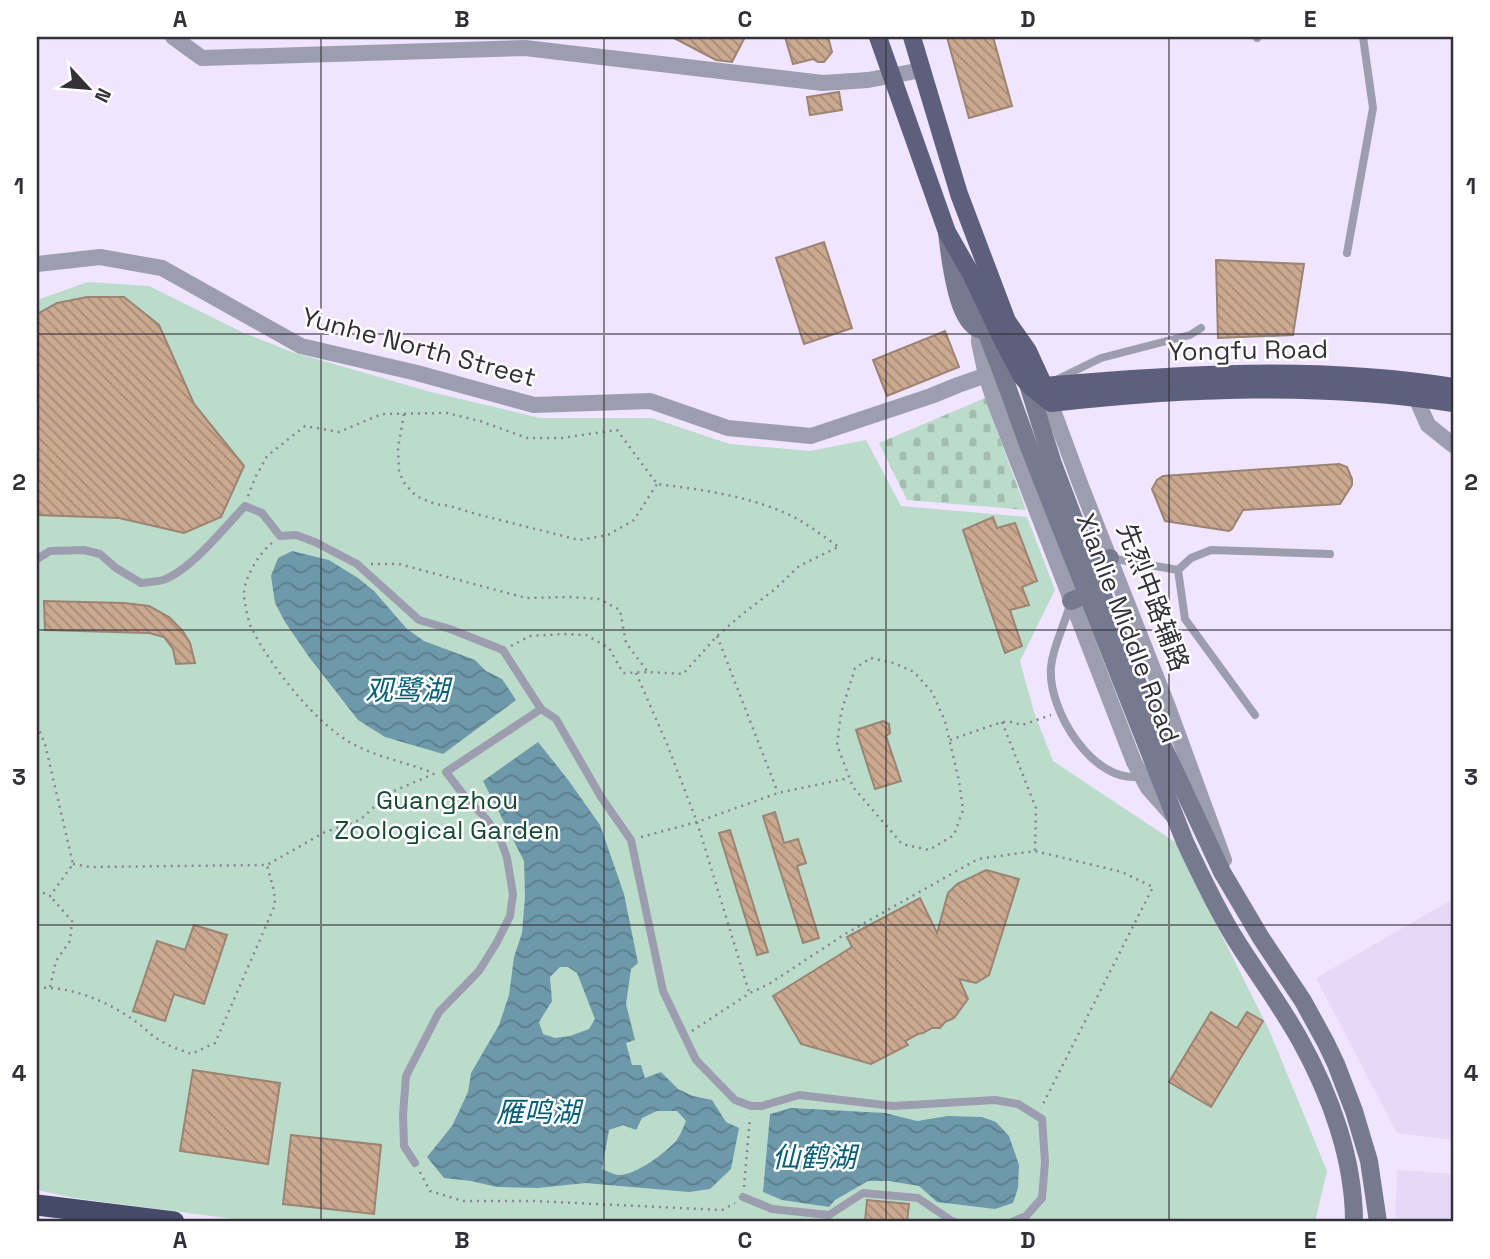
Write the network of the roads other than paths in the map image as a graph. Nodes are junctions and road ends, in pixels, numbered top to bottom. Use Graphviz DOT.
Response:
graph roads {
  1 [pos="173,37"];
  2 [pos="878,37"];
  3 [pos="912,37"];
  4 [pos="1363,37"];
  5 [pos="922,71"];
  6 [pos="891,77"];
  7 [pos="1347,253"];
  8 [pos="37,264"];
  9 [pos="990,325"];
  10 [pos="1201,328"];
  11 [pos="994,373"];
  12 [pos="1453,387"];
  13 [pos="1039,393"];
  14 [pos="1416,398"];
  15 [pos="1453,403"];
  16 [pos="1453,445"];
  17 [pos="1029,447"];
  18 [pos="1330,554"];
  19 [pos="1110,558"];
  20 [pos="37,559"];
  21 [pos="1092,565"];
  22 [pos="1178,570"];
  23 [pos="1079,598"];
  24 [pos="541,709"];
  25 [pos="1255,715"];
  26 [pos="1149,774"];
  27 [pos="1237,899"];
  28 [pos="1341,1077"];
  29 [pos="1322,1087"];
  30 [pos="415,1163"];
  31 [pos="743,1197"];
  32 [pos="37,1205"];
  33 [pos="174,1222"];
  34 [pos="955,1222"];
  35 [pos="1012,1222"];
  36 [pos="1354,1222"];
  37 [pos="1378,1222"];
  1 -- 6 [label="street"];
  2 -- 6 [label="main road"];
  3 -- 5 [label="main road, Xianlie Middle Road"];
  4 -- 7 [label="lane"];
  5 -- 6 [label="street"];
  5 -- 9 [label="main road, Xianlie Middle Road"];
  6 -- 9 [label="main road"];
  8 -- 11 [label="street, Yunhe North Street"];
  9 -- 11 [label="main road, Xianlie Middle Road"];
  9 -- 13 [label="main road"];
  10 -- 13 [label="lane"];
  11 -- 17 [label="main road, Xianlie Middle Road"];
  11 -- 23 [label="street"];
  12 -- 13 [label="main road, Yongfu Road"];
  13 -- 14 [label="main road, Yongfu Road"];
  13 -- 17 [label="main road"];
  13 -- 19 [label="street, 先烈中路辅路"];
  13 -- 21 [label="main road, Xianlie Middle Road"];
  14 -- 15 [label="main road, Yongfu Road"];
  14 -- 16 [label="street"];
  17 -- 23 [label="main road, Xianlie Middle Road"];
  18 -- 22 [label="lane"];
  19 -- 21 [label="main road"];
  19 -- 22 [label="lane"];
  19 -- 27 [label="street, 先烈中路辅路"];
  20 -- 24 [label="lane"];
  21 -- 27 [label="main road, Xianlie Middle Road"];
  22 -- 25 [label="lane"];
  23 -- 26 [label="main road, Xianlie Middle Road"];
  23 -- 26 [label="lane"];
  24 -- 30 [label="lane"];
  24 -- 35 [label="lane"];
  26 -- 29 [label="main road, Xianlie Middle Road"];
  27 -- 28 [label="main road, Xianlie Middle Road"];
  28 -- 29 [label="main road"];
  28 -- 37 [label="main road, Xianlie Middle Road"];
  29 -- 36 [label="main road, Xianlie Middle Road"];
  31 -- 34 [label="lane"];
  32 -- 33 [label="highway"];
}
